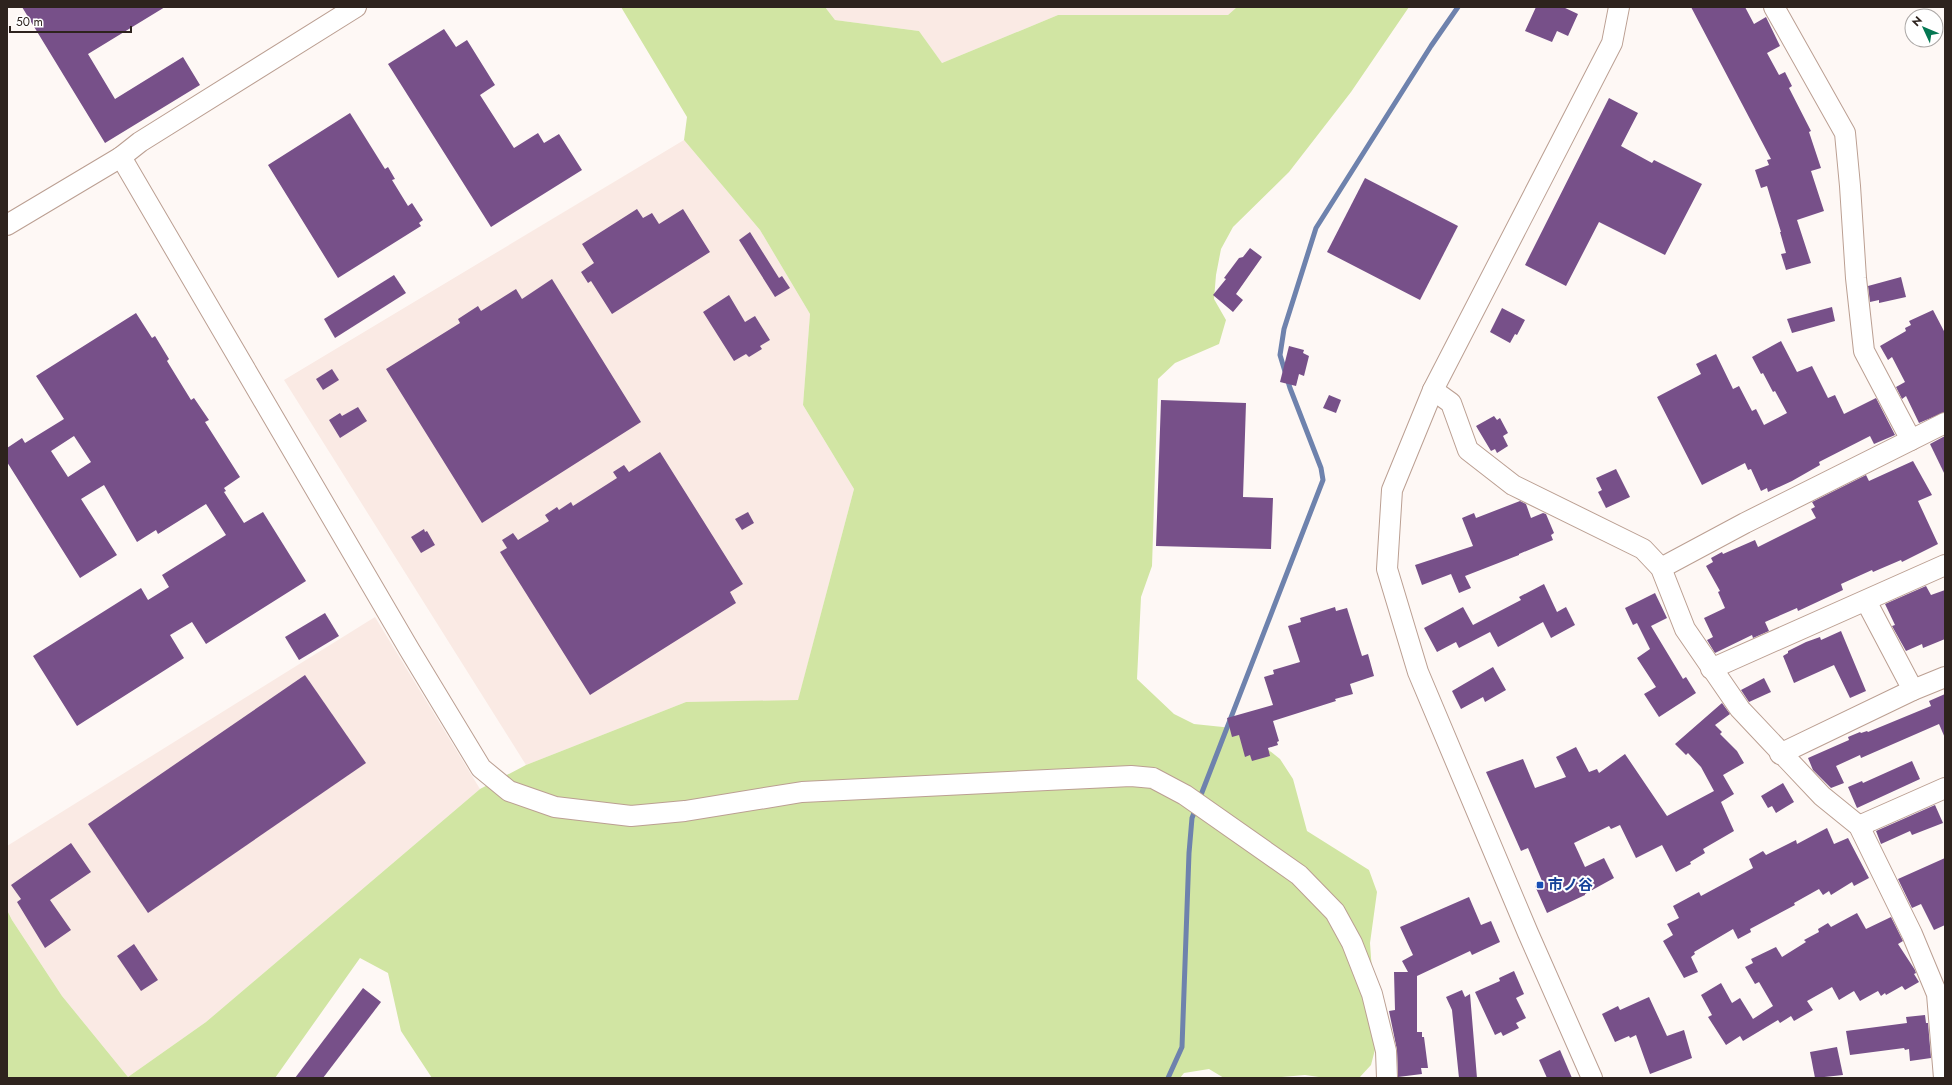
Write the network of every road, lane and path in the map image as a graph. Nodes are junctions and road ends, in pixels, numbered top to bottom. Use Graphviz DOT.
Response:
graph roads {
  1 [pos="356,7"];
  2 [pos="1619,7"];
  3 [pos="1774,7"];
  4 [pos="120,157"];
  5 [pos="7,225"];
  6 [pos="1433,390"];
  7 [pos="1945,422"];
  8 [pos="1911,440"];
  9 [pos="1945,565"];
  10 [pos="1661,568"];
  11 [pos="1866,601"];
  12 [pos="1711,669"];
  13 [pos="1945,677"];
  14 [pos="1913,690"];
  15 [pos="1780,754"];
  16 [pos="1945,788"];
  17 [pos="1859,826"];
  18 [pos="1387,1078"];
  19 [pos="1592,1078"];
  20 [pos="1944,1078"];
  1 -- 4 [label="street"];
  2 -- 6 [label="street"];
  3 -- 8 [label="street"];
  4 -- 5 [label="street"];
  4 -- 18 [label="street"];
  6 -- 10 [label="street"];
  6 -- 19 [label="street"];
  7 -- 8 [label="street"];
  8 -- 10 [label="street"];
  9 -- 11 [label="street"];
  10 -- 12 [label="street"];
  11 -- 12 [label="street"];
  11 -- 14 [label="street"];
  12 -- 15 [label="street"];
  13 -- 14 [label="street"];
  14 -- 15 [label="street"];
  15 -- 17 [label="street"];
  16 -- 17 [label="street"];
  17 -- 20 [label="street"];
}
